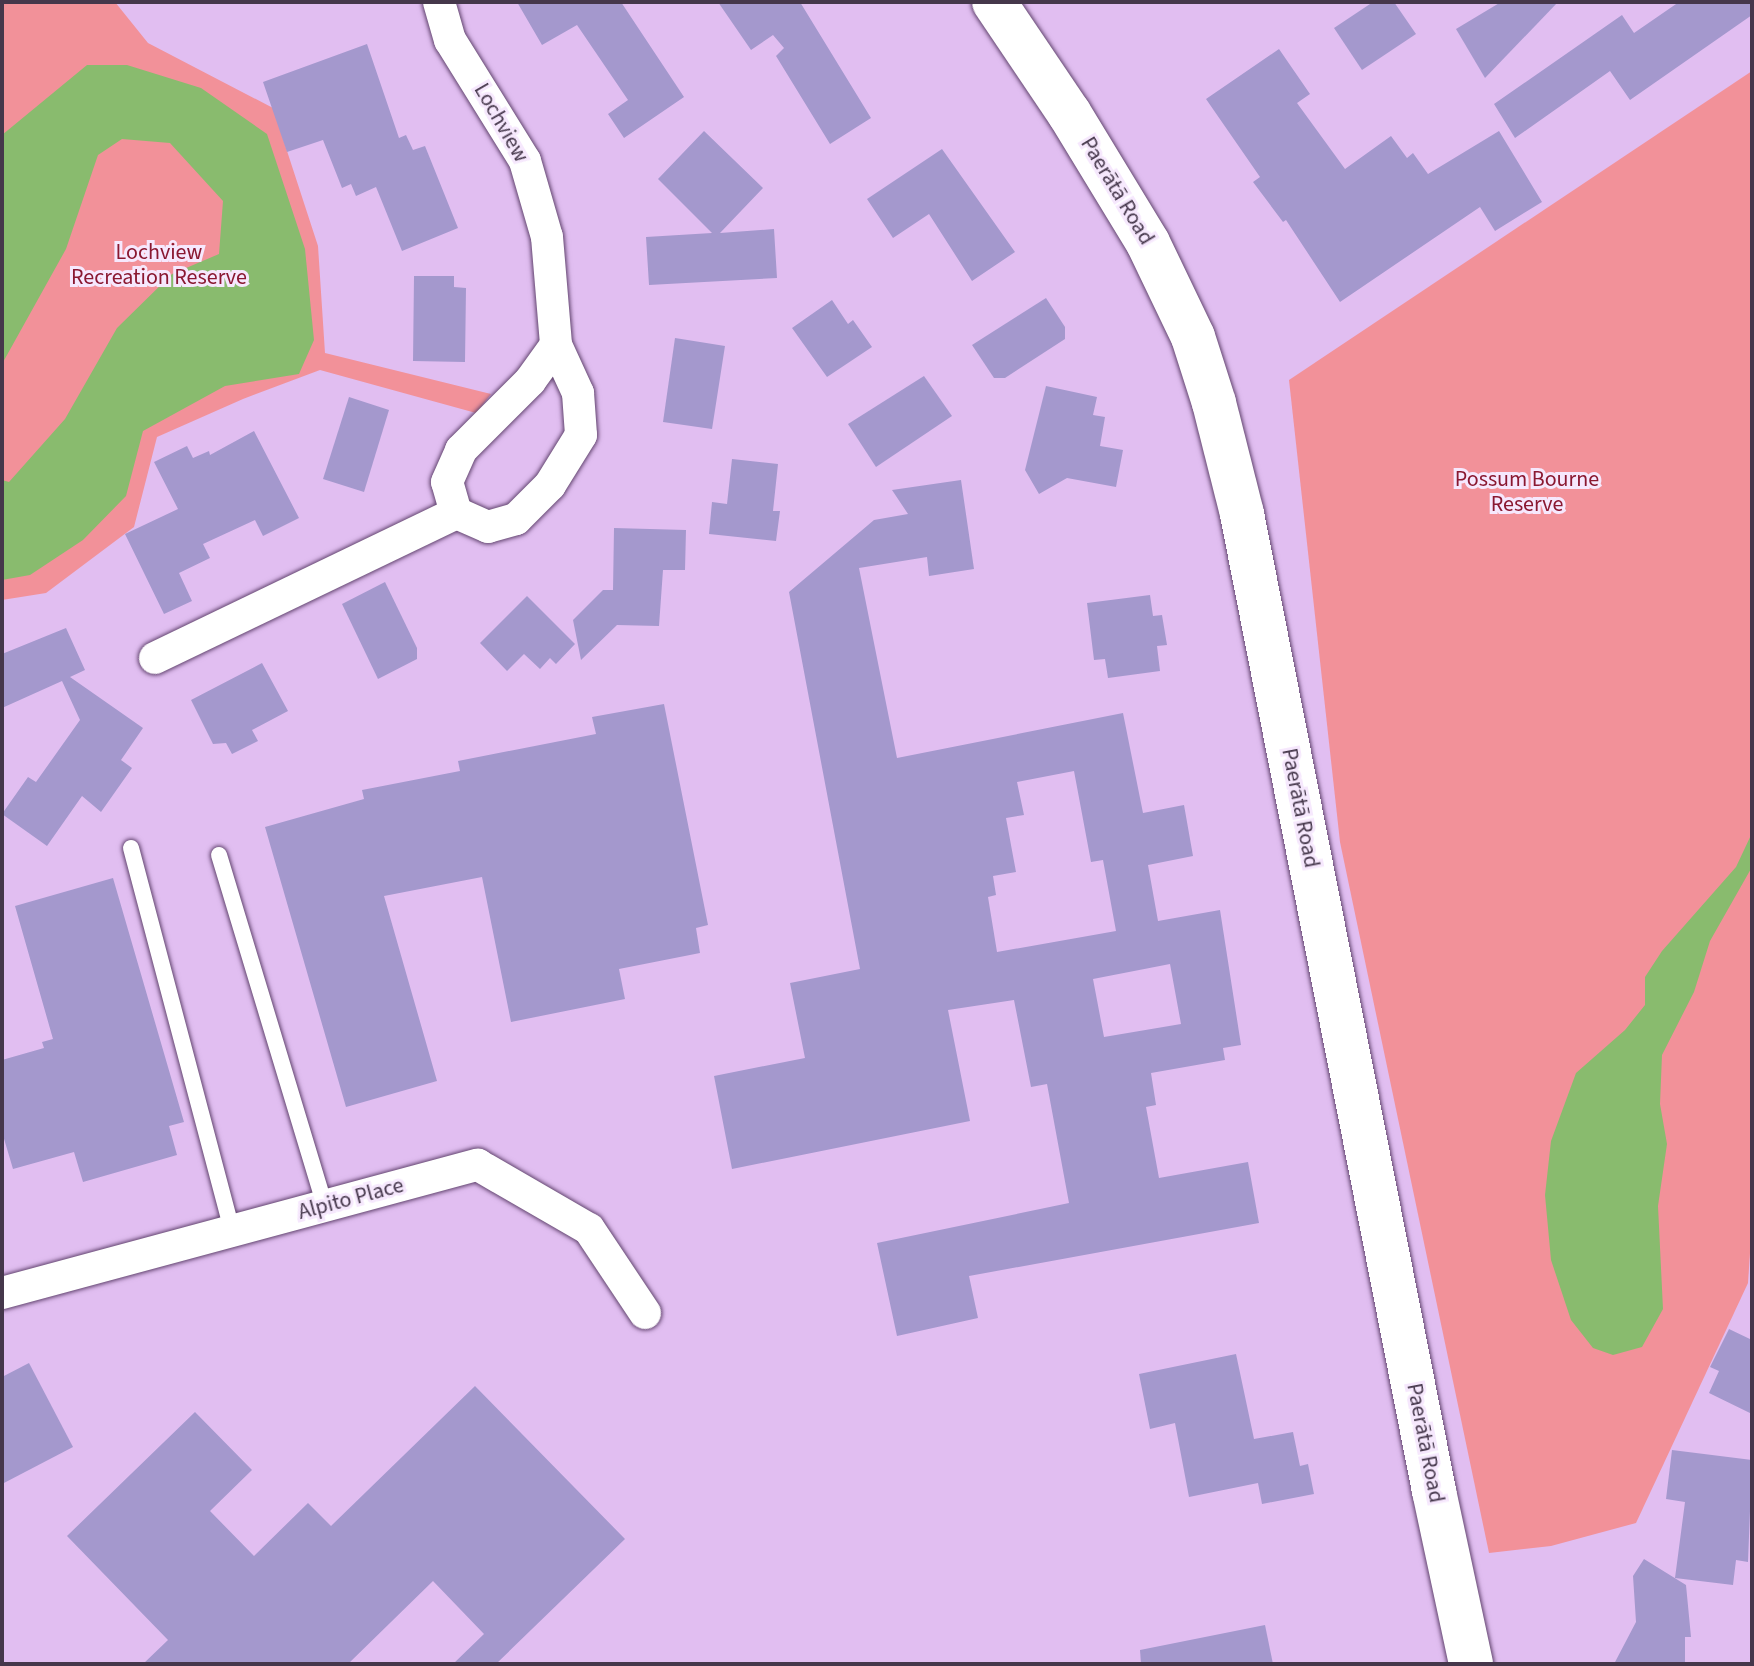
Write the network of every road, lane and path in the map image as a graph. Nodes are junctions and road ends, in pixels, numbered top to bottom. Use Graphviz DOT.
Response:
graph roads {
  1 [pos="439,2"];
  2 [pos="994,2"];
  3 [pos="556,345"];
  4 [pos="456,513"];
  5 [pos="155,658"];
  6 [pos="131,848"];
  7 [pos="219,855"];
  8 [pos="325,1206"];
  9 [pos="232,1231"];
  10 [pos="2,1293"];
  11 [pos="645,1313"];
  12 [pos="1471,1664"];
  1 -- 3 [label="street, Lochview"];
  2 -- 12 [label="main road, Paerātā Road"];
  3 -- 4 [label="street"];
  3 -- 4 [label="street, Lochview"];
  4 -- 5 [label="street"];
  6 -- 9 [label="lane"];
  7 -- 8 [label="lane"];
  8 -- 9 [label="street, Alpito Place"];
  8 -- 11 [label="street, Alpito Place"];
  9 -- 10 [label="street, Alpito Place"];
}
